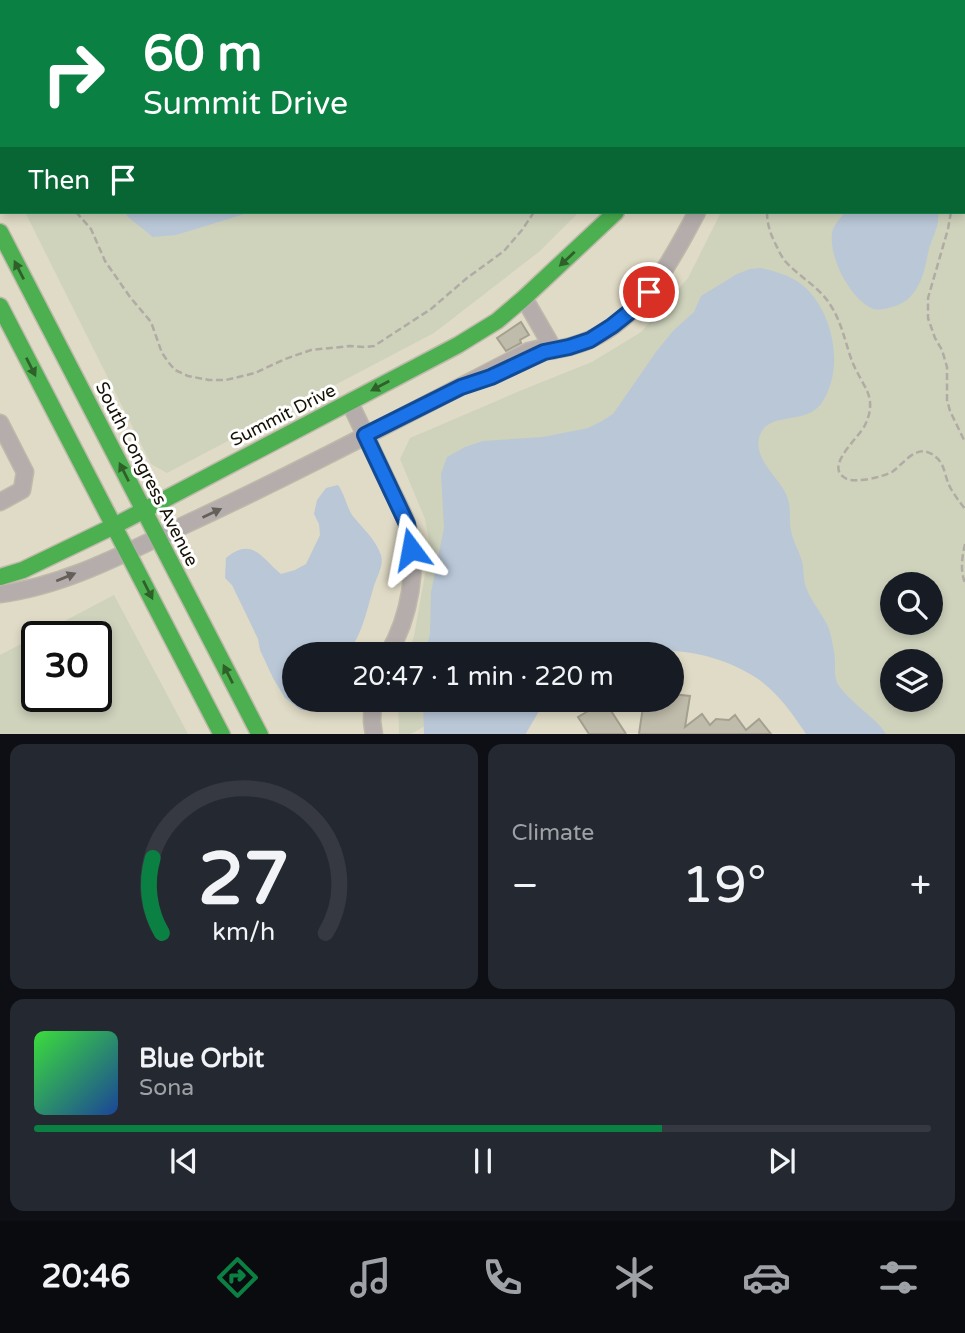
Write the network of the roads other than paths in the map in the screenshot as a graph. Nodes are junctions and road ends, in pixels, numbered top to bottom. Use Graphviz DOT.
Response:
graph roads {
  1 [pos="614,214"];
  2 [pos="696,214"];
  3 [pos="0,232"];
  4 [pos="524,298"];
  5 [pos="0,306"];
  6 [pos="554,350"];
  7 [pos="350,402"];
  8 [pos="0,423"];
  9 [pos="365,435"];
  10 [pos="0,502"];
  11 [pos="144,510"];
  12 [pos="114,526"];
  13 [pos="158,538"];
  14 [pos="128,552"];
  15 [pos="0,577"];
  16 [pos="0,594"];
  17 [pos="395,642"];
  18 [pos="372,712"];
  19 [pos="222,734"];
  20 [pos="260,734"];
  21 [pos="374,734"];
  1 -- 4 [label="main road, Summit Drive, one-way"];
  2 -- 6 [label="street"];
  11 -- 3 [label="main road, South Congress Avenue, one-way"];
  4 -- 6 [label="street"];
  4 -- 7 [label="main road, Summit Drive, one-way"];
  5 -- 12 [label="main road, one-way"];
  6 -- 9 [label="street"];
  7 -- 9 [label="street"];
  7 -- 11 [label="main road, Summit Drive"];
  8 -- 10 [label="street"];
  13 -- 9 [label="street, one-way"];
  9 -- 17 [label="street"];
  11 -- 12 [label="main road, Summit Drive"];
  11 -- 13 [label="main road, South Congress Avenue"];
  12 -- 14 [label="main road"];
  12 -- 15 [label="main road, Summit Drive"];
  13 -- 14 [label="street"];
  20 -- 13 [label="main road, South Congress Avenue, one-way"];
  16 -- 14 [label="street, one-way"];
  14 -- 19 [label="main road, one-way"];
  18 -- 21 [label="street"];
}
